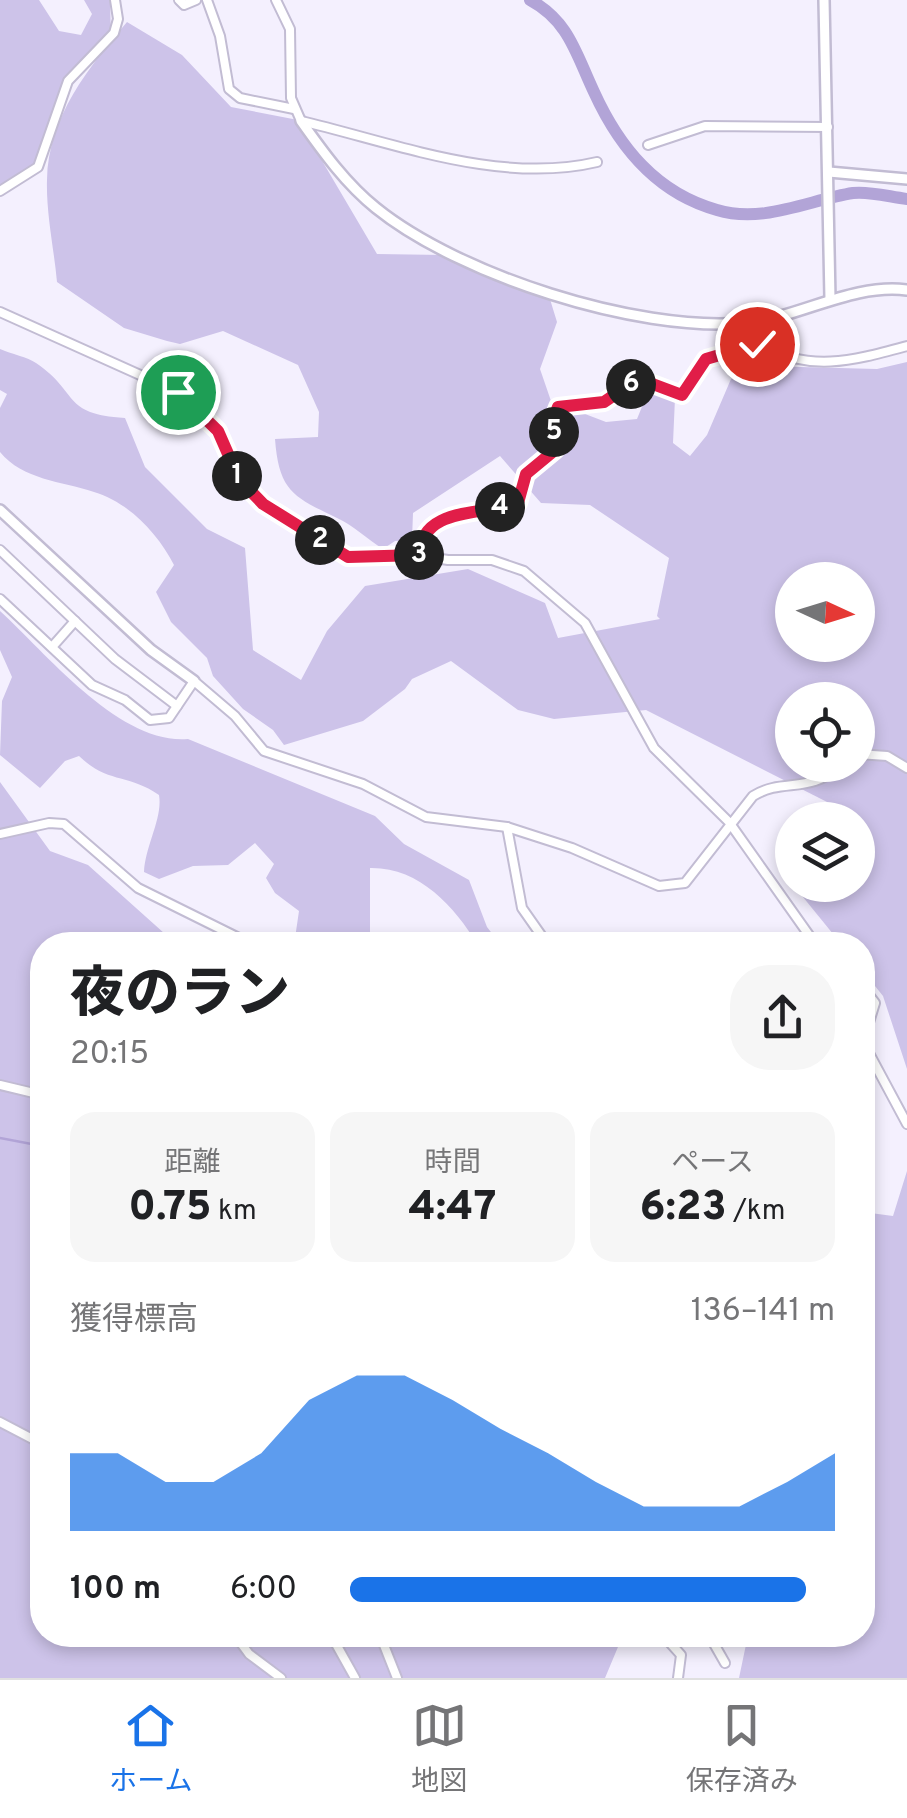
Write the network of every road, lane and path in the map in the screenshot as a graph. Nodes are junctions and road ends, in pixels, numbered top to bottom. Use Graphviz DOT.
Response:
graph roads {
  1 [pos="115,0"];
  2 [pos="179,0"];
  3 [pos="196,0"];
  4 [pos="207,0"];
  5 [pos="276,0"];
  6 [pos="824,0"];
  7 [pos="294,109"];
  8 [pos="301,121"];
  9 [pos="828,127"];
  10 [pos="648,146"];
  11 [pos="597,162"];
  12 [pos="829,176"];
  13 [pos="907,180"];
  14 [pos="0,191"];
  15 [pos="907,290"];
  16 [pos="830,299"];
  17 [pos="0,312"];
  18 [pos="774,318"];
  19 [pos="757,344"];
  20 [pos="907,346"];
  21 [pos="0,510"];
  22 [pos="0,550"];
  23 [pos="420,555"];
  24 [pos="0,599"];
  25 [pos="75,620"];
  26 [pos="52,648"];
  27 [pos="194,681"];
  28 [pos="177,706"];
  29 [pos="875,755"];
  30 [pos="907,768"];
  31 [pos="818,782"];
  32 [pos="729,822"];
  33 [pos="507,827"];
  34 [pos="0,834"];
  35 [pos="228,932"];
  36 [pos="539,932"];
  37 [pos="807,932"];
  38 [pos="875,1063"];
  39 [pos="0,1085"];
  40 [pos="30,1092"];
  41 [pos="907,1124"];
  42 [pos="0,1422"];
  43 [pos="30,1438"];
  44 [pos="244,1647"];
  45 [pos="337,1647"];
  46 [pos="385,1647"];
  47 [pos="675,1647"];
  48 [pos="716,1647"];
  49 [pos="725,1664"];
  50 [pos="281,1678"];
  51 [pos="354,1678"];
  52 [pos="397,1678"];
  53 [pos="678,1678"];
  1 -- 14 [label="street"];
  2 -- 3 [label="street"];
  4 -- 7 [label="street"];
  5 -- 7 [label="street"];
  6 -- 9 [label="street"];
  7 -- 8 [label="street"];
  8 -- 11 [label="street"];
  8 -- 18 [label="street"];
  9 -- 10 [label="street"];
  9 -- 12 [label="street"];
  12 -- 13 [label="street"];
  12 -- 16 [label="street"];
  15 -- 16 [label="street"];
  16 -- 18 [label="street"];
  17 -- 23 [label="street"];
  18 -- 19 [label="street"];
  19 -- 20 [label="street"];
  19 -- 23 [label="street"];
  21 -- 27 [label="street"];
  22 -- 25 [label="street"];
  23 -- 32 [label="street"];
  24 -- 26 [label="street"];
  25 -- 26 [label="street"];
  25 -- 28 [label="street"];
  26 -- 28 [label="street"];
  27 -- 28 [label="street"];
  27 -- 33 [label="street"];
  29 -- 30 [label="street"];
  31 -- 32 [label="street"];
  32 -- 33 [label="street"];
  32 -- 37 [label="street"];
  33 -- 36 [label="street"];
  34 -- 35 [label="street"];
  38 -- 41 [label="street"];
  39 -- 40 [label="street"];
  42 -- 43 [label="street"];
  44 -- 50 [label="street"];
  45 -- 51 [label="street"];
  46 -- 52 [label="street"];
  47 -- 53 [label="street"];
  48 -- 49 [label="street"];
}
